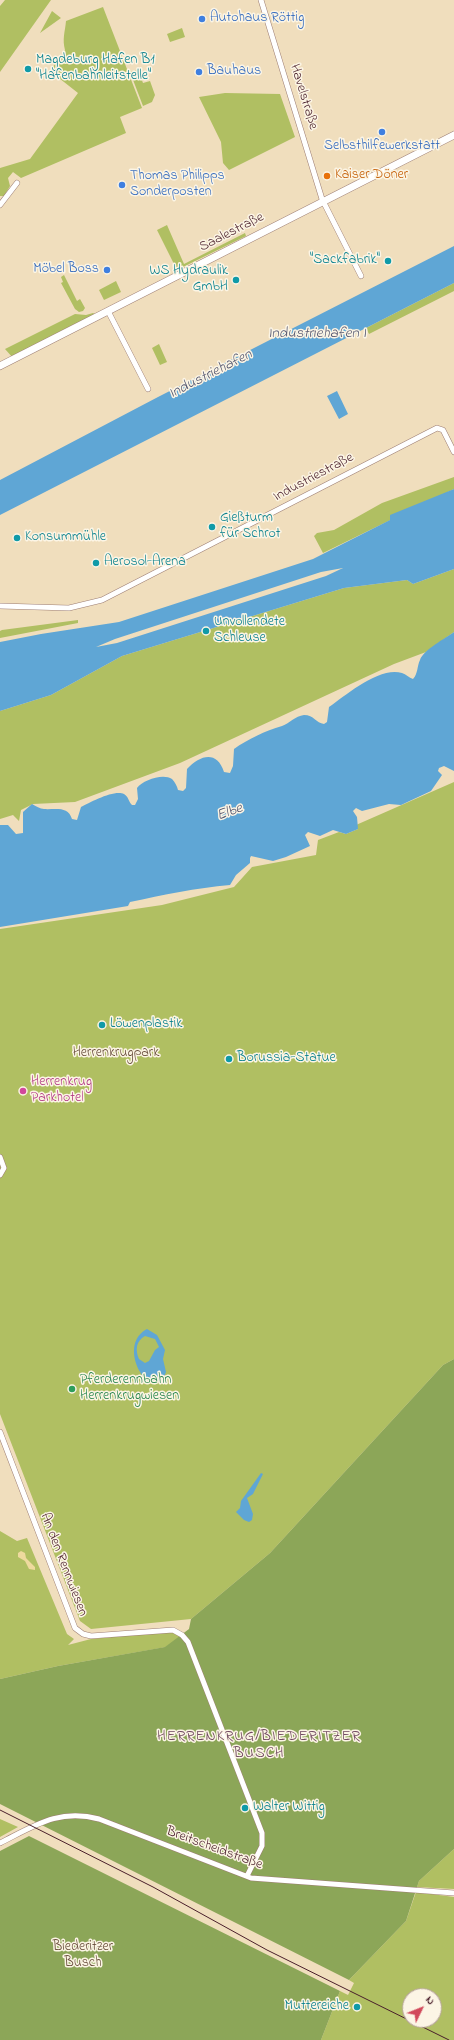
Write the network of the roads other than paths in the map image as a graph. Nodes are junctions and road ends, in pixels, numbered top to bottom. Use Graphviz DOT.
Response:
graph roads {
  1 [pos="261,0"];
  2 [pos="454,135"];
  3 [pos="17,183"];
  4 [pos="323,202"];
  5 [pos="0,205"];
  6 [pos="361,276"];
  7 [pos="108,311"];
  8 [pos="0,366"];
  9 [pos="148,389"];
  10 [pos="454,452"];
  11 [pos="0,606"];
  12 [pos="0,1157"];
  13 [pos="0,1175"];
  14 [pos="0,1432"];
  15 [pos="0,1844"];
  16 [pos="247,1876"];
  17 [pos="454,1893"];
  1 -- 4 [label="street, Havelstraße"];
  2 -- 4 [label="main road, Saalestraße"];
  3 -- 5 [label="street"];
  4 -- 6 [label="street, Havelstraße"];
  4 -- 7 [label="main road, Saalestraße"];
  7 -- 8 [label="main road, Saalestraße"];
  7 -- 9 [label="street"];
  10 -- 11 [label="street, Industriestraße"];
  12 -- 13 [label="street"];
  14 -- 16 [label="street, An den Rennwiesen"];
  15 -- 16 [label="street, Breitscheidstraße"];
  16 -- 17 [label="street, Breitscheidstraße"];
}
